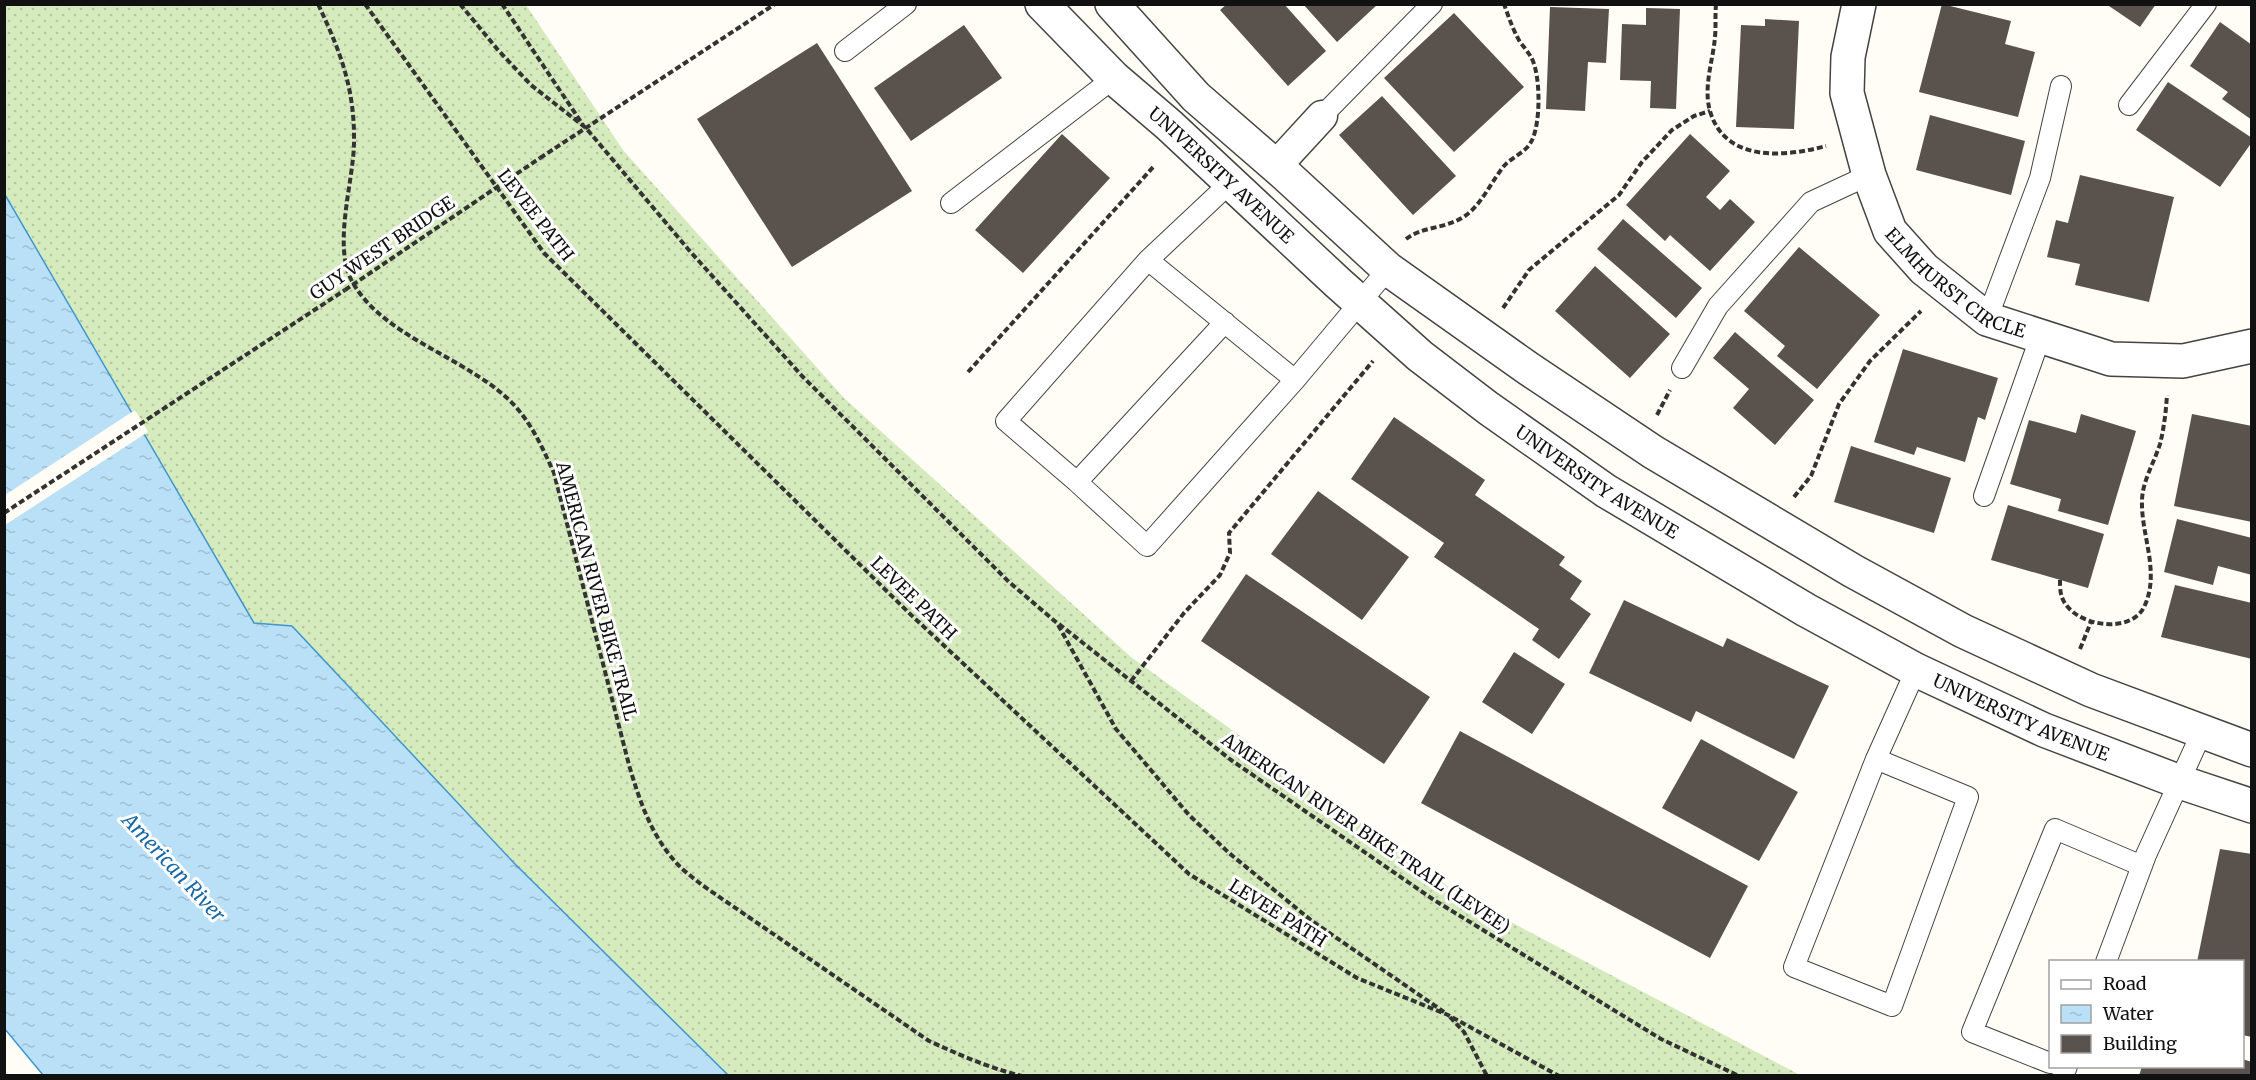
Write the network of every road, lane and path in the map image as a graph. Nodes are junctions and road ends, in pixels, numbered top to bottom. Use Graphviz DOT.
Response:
graph roads {
  1 [pos="318,4"];
  2 [pos="365,4"];
  3 [pos="460,4"];
  4 [pos="502,4"];
  5 [pos="775,4"];
  6 [pos="906,4"];
  7 [pos="1042,4"];
  8 [pos="1112,4"];
  9 [pos="1432,4"];
  10 [pos="1504,4"];
  11 [pos="1716,4"];
  12 [pos="1859,4"];
  13 [pos="2206,4"];
  14 [pos="845,51"];
  15 [pos="1114,78"];
  16 [pos="2061,86"];
  17 [pos="2129,105"];
  18 [pos="1710,111"];
  19 [pos="1322,116"];
  20 [pos="585,128"];
  21 [pos="1858,137"];
  22 [pos="1155,165"];
  23 [pos="1276,166"];
  24 [pos="1869,175"];
  25 [pos="1231,182"];
  26 [pos="951,203"];
  27 [pos="1395,256"];
  28 [pos="1148,260"];
  29 [pos="1946,286"];
  30 [pos="1359,302"];
  31 [pos="1498,315"];
  32 [pos="1987,319"];
  33 [pos="1225,322"];
  34 [pos="2040,338"];
  35 [pos="2252,346"];
  36 [pos="1375,359"];
  37 [pos="2168,361"];
  38 [pos="1682,368"];
  39 [pos="968,372"];
  40 [pos="1295,380"];
  41 [pos="1652,424"];
  42 [pos="1077,482"];
  43 [pos="1984,496"];
  44 [pos="1790,503"];
  45 [pos="4,513"];
  46 [pos="2060,580"];
  47 [pos="2091,622"];
  48 [pos="1057,623"];
  49 [pos="2080,649"];
  50 [pos="1916,670"];
  51 [pos="1131,681"];
  52 [pos="2202,732"];
  53 [pos="2252,750"];
  54 [pos="1876,759"];
  55 [pos="2180,782"];
  56 [pos="2252,806"];
  57 [pos="2142,866"];
  58 [pos="2107,960"];
  59 [pos="1448,1015"];
  60 [pos="2049,1063"];
  61 [pos="1022,1076"];
  62 [pos="1486,1076"];
  63 [pos="1559,1076"];
  64 [pos="1739,1076"];
  1 -- 61 [label="path, AMERICAN RIVER BIKE TRAIL"];
  2 -- 59 [label="path, LEVEE PATH"];
  3 -- 20 [label="path"];
  4 -- 20 [label="path"];
  5 -- 20 [label="path, GUY WEST BRIDGE"];
  6 -- 14 [label="lane"];
  7 -- 15 [label="street, UNIVERSITY AVENUE"];
  8 -- 23 [label="street"];
  9 -- 19 [label="lane"];
  10 -- 27 [label="path"];
  11 -- 18 [label="path"];
  12 -- 21 [label="street, ELMHURST CIRCLE"];
  13 -- 17 [label="lane"];
  15 -- 25 [label="street, UNIVERSITY AVENUE"];
  15 -- 26 [label="lane"];
  16 -- 32 [label="lane"];
  18 -- 21 [label="path"];
  18 -- 31 [label="path"];
  19 -- 23 [label="street"];
  20 -- 45 [label="path, GUY WEST BRIDGE, bridge"];
  20 -- 48 [label="path, AMERICAN RIVER BIKE TRAIL (LEVEE)"];
  21 -- 24 [label="street, ELMHURST CIRCLE"];
  22 -- 39 [label="path"];
  23 -- 27 [label="street"];
  24 -- 29 [label="street, ELMHURST CIRCLE"];
  24 -- 38 [label="lane"];
  25 -- 28 [label="lane"];
  25 -- 30 [label="street, UNIVERSITY AVENUE"];
  27 -- 30 [label="lane"];
  27 -- 52 [label="street"];
  28 -- 33 [label="lane"];
  28 -- 42 [label="lane"];
  29 -- 32 [label="street, ELMHURST CIRCLE"];
  29 -- 44 [label="path"];
  30 -- 40 [label="lane"];
  30 -- 50 [label="street, UNIVERSITY AVENUE"];
  32 -- 34 [label="street, ELMHURST CIRCLE"];
  33 -- 40 [label="lane"];
  33 -- 42 [label="lane"];
  34 -- 37 [label="street, ELMHURST CIRCLE"];
  34 -- 43 [label="lane"];
  35 -- 37 [label="street, ELMHURST CIRCLE"];
  36 -- 51 [label="path"];
  37 -- 47 [label="path"];
  38 -- 41 [label="path"];
  40 -- 42 [label="lane"];
  46 -- 47 [label="path"];
  47 -- 49 [label="path"];
  48 -- 51 [label="path, AMERICAN RIVER BIKE TRAIL (LEVEE)"];
  48 -- 59 [label="path"];
  50 -- 54 [label="lane"];
  50 -- 55 [label="street, UNIVERSITY AVENUE"];
  51 -- 64 [label="path, AMERICAN RIVER BIKE TRAIL (LEVEE)"];
  52 -- 53 [label="street"];
  52 -- 55 [label="lane"];
  54 -- 54 [label="lane"];
  55 -- 56 [label="street, UNIVERSITY AVENUE"];
  55 -- 57 [label="lane"];
  57 -- 58 [label="lane"];
  57 -- 60 [label="lane"];
  59 -- 62 [label="path"];
  59 -- 63 [label="path, LEVEE PATH"];
}
